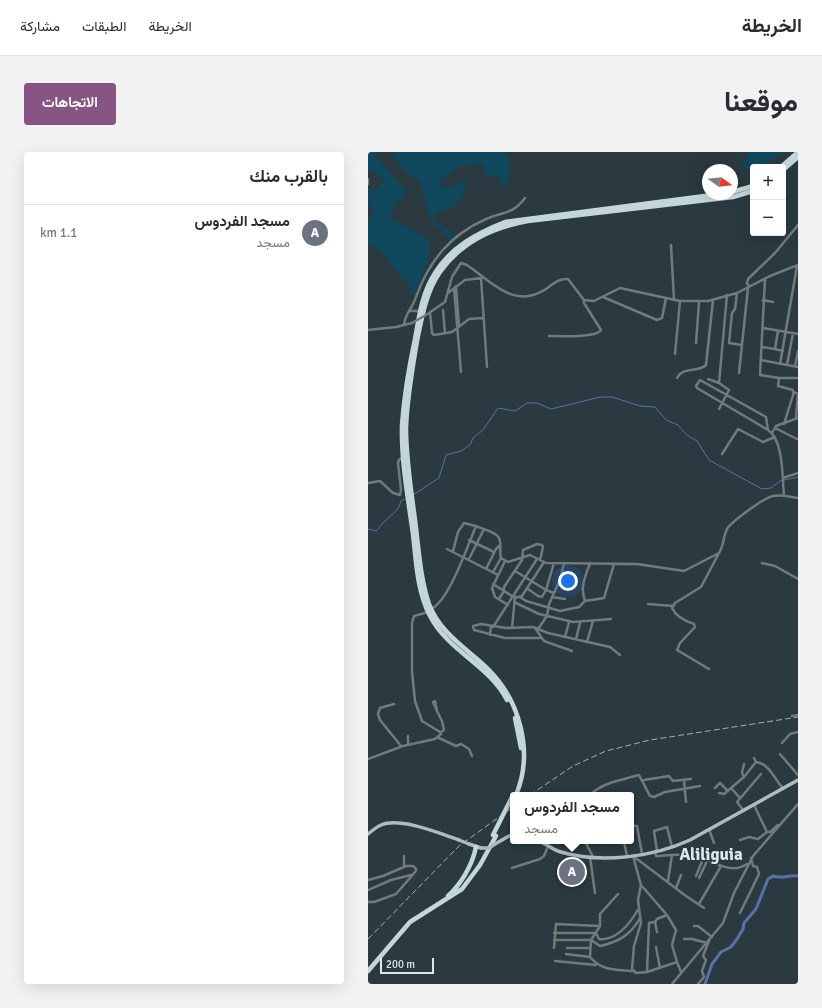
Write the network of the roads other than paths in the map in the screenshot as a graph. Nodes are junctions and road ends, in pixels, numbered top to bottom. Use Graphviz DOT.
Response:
graph roads {
  1 [pos="798,152"];
  2 [pos="798,157"];
  3 [pos="784,164"];
  4 [pos="786,167"];
  5 [pos="368,179"];
  6 [pos="368,184"];
  7 [pos="750,187"];
  8 [pos="738,190"];
  9 [pos="750,192"];
  10 [pos="702,196"];
  11 [pos="525,198"];
  12 [pos="798,225"];
  13 [pos="671,245"];
  14 [pos="797,265"];
  15 [pos="482,278"];
  16 [pos="765,279"];
  17 [pos="455,287"];
  18 [pos="748,287"];
  19 [pos="737,293"];
  20 [pos="447,294"];
  21 [pos="727,295"];
  22 [pos="603,297"];
  23 [pos="666,298"];
  24 [pos="584,300"];
  25 [pos="674,300"];
  26 [pos="713,300"];
  27 [pos="763,300"];
  28 [pos="680,301"];
  29 [pos="699,302"];
  30 [pos="773,302"];
  31 [pos="443,310"];
  32 [pos="410,311"];
  33 [pos="420,311"];
  34 [pos="430,312"];
  35 [pos="483,318"];
  36 [pos="404,325"];
  37 [pos="458,328"];
  38 [pos="763,328"];
  39 [pos="368,330"];
  40 [pos="778,331"];
  41 [pos="786,332"];
  42 [pos="793,333"];
  43 [pos="445,334"];
  44 [pos="798,334"];
  45 [pos="549,336"];
  46 [pos="696,343"];
  47 [pos="742,345"];
  48 [pos="762,347"];
  49 [pos="775,349"];
  50 [pos="783,351"];
  51 [pos="798,351"];
  52 [pos="675,354"];
  53 [pos="761,360"];
  54 [pos="780,364"];
  55 [pos="788,365"];
  56 [pos="487,367"];
  57 [pos="797,367"];
  58 [pos="461,372"];
  59 [pos="739,373"];
  60 [pos="677,378"];
  61 [pos="779,378"];
  62 [pos="798,378"];
  63 [pos="708,379"];
  64 [pos="719,382"];
  65 [pos="793,392"];
  66 [pos="727,395"];
  67 [pos="722,403"];
  68 [pos="719,409"];
  69 [pos="797,418"];
  70 [pos="784,424"];
  71 [pos="775,428"];
  72 [pos="768,430"];
  73 [pos="772,433"];
  74 [pos="775,437"];
  75 [pos="797,439"];
  76 [pos="722,454"];
  77 [pos="404,457"];
  78 [pos="798,473"];
  79 [pos="783,478"];
  80 [pos="368,483"];
  81 [pos="784,495"];
  82 [pos="798,498"];
  83 [pos="476,526"];
  84 [pos="484,529"];
  85 [pos="470,540"];
  86 [pos="477,544"];
  87 [pos="500,545"];
  88 [pos="447,549"];
  89 [pos="453,551"];
  90 [pos="494,552"];
  91 [pos="719,553"];
  92 [pos="463,556"];
  93 [pos="501,558"];
  94 [pos="469,559"];
  95 [pos="522,559"];
  96 [pos="539,560"];
  97 [pos="504,561"];
  98 [pos="544,562"];
  99 [pos="554,563"];
  100 [pos="564,563"];
  101 [pos="590,563"];
  102 [pos="762,563"];
  103 [pos="614,564"];
  104 [pos="486,569"];
  105 [pos="515,571"];
  106 [pos="493,572"];
  107 [pos="498,575"];
  108 [pos="525,577"];
  109 [pos="798,579"];
  110 [pos="532,582"];
  111 [pos="493,584"];
  112 [pos="504,589"];
  113 [pos="528,589"];
  114 [pos="546,590"];
  115 [pos="554,593"];
  116 [pos="514,597"];
  117 [pos="520,597"];
  118 [pos="552,597"];
  119 [pos="499,599"];
  120 [pos="565,599"];
  121 [pos="585,601"];
  122 [pos="527,602"];
  123 [pos="516,604"];
  124 [pos="648,604"];
  125 [pos="508,605"];
  126 [pos="673,606"];
  127 [pos="524,608"];
  128 [pos="548,609"];
  129 [pos="430,610"];
  130 [pos="547,616"];
  131 [pos="611,619"];
  132 [pos="593,621"];
  133 [pos="570,622"];
  134 [pos="580,623"];
  135 [pos="492,626"];
  136 [pos="512,628"];
  137 [pos="536,629"];
  138 [pos="490,635"];
  139 [pos="565,637"];
  140 [pos="540,638"];
  141 [pos="576,639"];
  142 [pos="587,642"];
  143 [pos="572,651"];
  144 [pos="620,655"];
  145 [pos="709,668"];
  146 [pos="394,704"];
  147 [pos="437,711"];
  148 [pos="798,715"];
  149 [pos="792,716"];
  150 [pos="441,732"];
  151 [pos="798,732"];
  152 [pos="408,736"];
  153 [pos="439,738"];
  154 [pos="782,743"];
  155 [pos="408,745"];
  156 [pos="401,746"];
  157 [pos="780,754"];
  158 [pos="472,756"];
  159 [pos="523,759"];
  160 [pos="368,760"];
  161 [pos="744,764"];
  162 [pos="761,774"];
  163 [pos="798,775"];
  164 [pos="744,777"];
  165 [pos="691,779"];
  166 [pos="644,780"];
  167 [pos="798,780"];
  168 [pos="684,781"];
  169 [pos="700,786"];
  170 [pos="684,788"];
  171 [pos="715,788"];
  172 [pos="731,788"];
  173 [pos="783,789"];
  174 [pos="727,790"];
  175 [pos="514,792"];
  176 [pos="517,792"];
  177 [pos="593,792"];
  178 [pos="719,793"];
  179 [pos="740,798"];
  180 [pos="510,802"];
  181 [pos="686,802"];
  182 [pos="798,804"];
  183 [pos="754,805"];
  184 [pos="510,808"];
  185 [pos="744,810"];
  186 [pos="780,825"];
  187 [pos="634,826"];
  188 [pos="709,829"];
  189 [pos="767,832"];
  190 [pos="368,834"];
  191 [pos="495,836"];
  192 [pos="510,836"];
  193 [pos="740,840"];
  194 [pos="714,843"];
  195 [pos="469,844"];
  196 [pos="544,844"];
  197 [pos="586,844"];
  198 [pos="625,844"];
  199 [pos="548,846"];
  200 [pos="672,847"];
  201 [pos="479,848"];
  202 [pos="656,851"];
  203 [pos="642,854"];
  204 [pos="672,855"];
  205 [pos="404,856"];
  206 [pos="632,856"];
  207 [pos="473,857"];
  208 [pos="592,857"];
  209 [pos="627,857"];
  210 [pos="751,858"];
  211 [pos="704,859"];
  212 [pos="707,861"];
  213 [pos="748,864"];
  214 [pos="404,866"];
  215 [pos="721,866"];
  216 [pos="512,868"];
  217 [pos="472,872"];
  218 [pos="412,875"];
  219 [pos="681,875"];
  220 [pos="696,876"];
  221 [pos="699,878"];
  222 [pos="368,880"];
  223 [pos="668,881"];
  224 [pos="641,885"];
  225 [pos="676,888"];
  226 [pos="368,890"];
  227 [pos="595,893"];
  228 [pos="618,894"];
  229 [pos="448,896"];
  230 [pos="368,902"];
  231 [pos="699,904"];
  232 [pos="640,908"];
  233 [pos="704,908"];
  234 [pos="740,913"];
  235 [pos="667,915"];
  236 [pos="640,918"];
  237 [pos="655,922"];
  238 [pos="600,926"];
  239 [pos="694,926"];
  240 [pos="657,932"];
  241 [pos="554,933"];
  242 [pos="596,933"];
  243 [pos="711,938"];
  244 [pos="684,939"];
  245 [pos="554,940"];
  246 [pos="590,940"];
  247 [pos="707,943"];
  248 [pos="656,947"];
  249 [pos="554,948"];
  250 [pos="567,948"];
  251 [pos="589,948"];
  252 [pos="566,954"];
  253 [pos="590,957"];
  254 [pos="555,961"];
  255 [pos="677,962"];
  256 [pos="597,965"];
  257 [pos="368,968"];
  258 [pos="660,968"];
  259 [pos="368,971"];
  260 [pos="634,971"];
  261 [pos="647,972"];
  262 [pos="681,972"];
  263 [pos="672,984"];
  264 [pos="698,984"];
  1 -- 3 [label="highway"];
  2 -- 4 [label="highway"];
  5 -- 6 [label="street"];
  7 -- 8 [label="highway"];
  9 -- 129 [label="highway"];
  10 -- 33 [label="highway"];
  11 -- 32 [label="street"];
  12 -- 18 [label="street"];
  13 -- 25 [label="street"];
  14 -- 16 [label="street"];
  14 -- 41 [label="street"];
  15 -- 17 [label="street"];
  15 -- 20 [label="street"];
  15 -- 24 [label="street"];
  15 -- 35 [label="street"];
  16 -- 18 [label="street"];
  16 -- 27 [label="street"];
  17 -- 20 [label="street"];
  17 -- 37 [label="street"];
  18 -- 19 [label="street"];
  18 -- 47 [label="street"];
  19 -- 21 [label="street"];
  19 -- 47 [label="street"];
  20 -- 34 [label="street"];
  21 -- 26 [label="street"];
  21 -- 64 [label="street"];
  22 -- 23 [label="street"];
  22 -- 23 [label="street"];
  22 -- 24 [label="street"];
  23 -- 25 [label="street"];
  24 -- 45 [label="street"];
  25 -- 28 [label="street"];
  26 -- 29 [label="street"];
  26 -- 60 [label="street"];
  27 -- 30 [label="street"];
  27 -- 38 [label="street"];
  28 -- 29 [label="street"];
  28 -- 52 [label="street"];
  29 -- 46 [label="street"];
  31 -- 43 [label="street"];
  32 -- 33 [label="street"];
  32 -- 36 [label="street"];
  33 -- 77 [label="highway"];
  34 -- 36 [label="street, bridge"];
  34 -- 43 [label="street"];
  35 -- 37 [label="street"];
  35 -- 56 [label="street"];
  36 -- 39 [label="street"];
  37 -- 43 [label="street"];
  37 -- 58 [label="street"];
  38 -- 40 [label="street"];
  38 -- 48 [label="street"];
  40 -- 41 [label="street"];
  40 -- 49 [label="street"];
  41 -- 42 [label="street"];
  41 -- 50 [label="street"];
  42 -- 44 [label="street"];
  42 -- 55 [label="street"];
  47 -- 59 [label="street"];
  48 -- 49 [label="street"];
  48 -- 53 [label="street"];
  49 -- 50 [label="street"];
  50 -- 54 [label="street"];
  51 -- 57 [label="street"];
  53 -- 54 [label="street"];
  53 -- 61 [label="street"];
  54 -- 55 [label="street"];
  55 -- 57 [label="street"];
  61 -- 62 [label="street"];
  61 -- 65 [label="street"];
  63 -- 64 [label="street"];
  64 -- 66 [label="street"];
  65 -- 69 [label="street"];
  65 -- 70 [label="street"];
  66 -- 67 [label="street"];
  66 -- 67 [label="street"];
  66 -- 72 [label="street"];
  67 -- 68 [label="street"];
  67 -- 72 [label="street"];
  69 -- 70 [label="street"];
  70 -- 71 [label="street"];
  71 -- 73 [label="street"];
  71 -- 75 [label="street"];
  72 -- 73 [label="street"];
  73 -- 74 [label="street"];
  74 -- 76 [label="street"];
  74 -- 79 [label="street"];
  77 -- 80 [label="street"];
  77 -- 129 [label="highway"];
  78 -- 79 [label="street"];
  79 -- 81 [label="street"];
  81 -- 82 [label="street"];
  81 -- 91 [label="street"];
  83 -- 84 [label="street"];
  83 -- 85 [label="street"];
  83 -- 89 [label="street"];
  84 -- 86 [label="street"];
  84 -- 87 [label="street"];
  85 -- 86 [label="street"];
  85 -- 92 [label="street"];
  86 -- 90 [label="street"];
  86 -- 94 [label="street"];
  87 -- 90 [label="street"];
  87 -- 93 [label="street"];
  88 -- 89 [label="street"];
  89 -- 92 [label="street"];
  90 -- 104 [label="street"];
  91 -- 103 [label="street"];
  91 -- 126 [label="street"];
  92 -- 94 [label="street"];
  92 -- 129 [label="street"];
  93 -- 97 [label="street"];
  93 -- 106 [label="street"];
  94 -- 104 [label="street"];
  95 -- 96 [label="street"];
  95 -- 96 [label="street"];
  95 -- 97 [label="street"];
  95 -- 105 [label="street"];
  96 -- 98 [label="street"];
  96 -- 108 [label="street"];
  97 -- 107 [label="street"];
  98 -- 99 [label="street"];
  98 -- 110 [label="street"];
  99 -- 100 [label="street"];
  99 -- 114 [label="street"];
  100 -- 101 [label="street"];
  100 -- 115 [label="street"];
  101 -- 103 [label="street"];
  101 -- 121 [label="street"];
  102 -- 109 [label="street"];
  103 -- 121 [label="street"];
  104 -- 106 [label="street"];
  105 -- 108 [label="street"];
  105 -- 112 [label="street"];
  106 -- 107 [label="street"];
  107 -- 111 [label="street"];
  108 -- 110 [label="street"];
  108 -- 116 [label="street"];
  110 -- 113 [label="street"];
  110 -- 114 [label="street"];
  111 -- 112 [label="street"];
  111 -- 119 [label="street"];
  112 -- 116 [label="street"];
  112 -- 119 [label="street"];
  113 -- 114 [label="street"];
  113 -- 117 [label="street"];
  114 -- 115 [label="street"];
  115 -- 118 [label="street"];
  116 -- 117 [label="street"];
  116 -- 123 [label="street"];
  116 -- 125 [label="street"];
  117 -- 122 [label="street"];
  118 -- 120 [label="street"];
  118 -- 128 [label="street"];
  119 -- 125 [label="street"];
  121 -- 128 [label="street"];
  122 -- 127 [label="street"];
  122 -- 128 [label="street"];
  123 -- 127 [label="street"];
  123 -- 136 [label="street"];
  124 -- 126 [label="street"];
  125 -- 135 [label="street"];
  126 -- 145 [label="street"];
  127 -- 130 [label="street"];
  128 -- 130 [label="street"];
  129 -- 150 [label="street"];
  129 -- 159 [label="highway"];
  130 -- 133 [label="street"];
  130 -- 137 [label="street"];
  131 -- 132 [label="street"];
  132 -- 134 [label="street"];
  132 -- 142 [label="street"];
  133 -- 134 [label="street"];
  133 -- 139 [label="street"];
  134 -- 141 [label="street"];
  135 -- 136 [label="street"];
  135 -- 138 [label="street"];
  135 -- 138 [label="street"];
  136 -- 137 [label="street"];
  137 -- 139 [label="street"];
  137 -- 140 [label="street"];
  138 -- 140 [label="street"];
  139 -- 141 [label="street"];
  140 -- 143 [label="street"];
  141 -- 142 [label="street"];
  142 -- 144 [label="street"];
  146 -- 156 [label="street"];
  147 -- 150 [label="street"];
  148 -- 149 [label="street"];
  150 -- 153 [label="street"];
  151 -- 154 [label="street"];
  152 -- 155 [label="street"];
  153 -- 155 [label="street"];
  153 -- 158 [label="street"];
  155 -- 156 [label="street"];
  156 -- 160 [label="street"];
  157 -- 163 [label="street"];
  159 -- 175 [label="highway"];
  159 -- 176 [label="highway"];
  161 -- 164 [label="street"];
  162 -- 179 [label="street"];
  164 -- 172 [label="street"];
  164 -- 173 [label="street"];
  165 -- 168 [label="street"];
  166 -- 168 [label="street"];
  166 -- 170 [label="street"];
  166 -- 177 [label="street"];
  167 -- 173 [label="main road"];
  168 -- 170 [label="street"];
  169 -- 170 [label="street"];
  170 -- 181 [label="street"];
  171 -- 174 [label="street"];
  172 -- 174 [label="street"];
  172 -- 179 [label="street"];
  173 -- 183 [label="main road"];
  174 -- 178 [label="street"];
  179 -- 185 [label="street"];
  180 -- 191 [label="highway, bridge"];
  182 -- 186 [label="street"];
  183 -- 185 [label="main road"];
  183 -- 189 [label="street"];
  184 -- 191 [label="highway"];
  185 -- 188 [label="main road"];
  186 -- 189 [label="street"];
  186 -- 210 [label="street"];
  187 -- 203 [label="street"];
  188 -- 194 [label="street"];
  188 -- 200 [label="main road"];
  189 -- 193 [label="street"];
  190 -- 195 [label="main road, bridge"];
  191 -- 217 [label="highway"];
  191 -- 259 [label="highway"];
  192 -- 201 [label="main road, bridge"];
  195 -- 201 [label="main road"];
  195 -- 207 [label="highway"];
  196 -- 199 [label="main road"];
  197 -- 208 [label="street"];
  198 -- 209 [label="street"];
  199 -- 208 [label="main road"];
  199 -- 216 [label="street"];
  200 -- 202 [label="main road"];
  200 -- 202 [label="street"];
  201 -- 207 [label="highway"];
  201 -- 217 [label="highway"];
  202 -- 203 [label="main road"];
  202 -- 204 [label="street"];
  203 -- 206 [label="main road"];
  204 -- 211 [label="street"];
  204 -- 223 [label="street"];
  205 -- 214 [label="street"];
  206 -- 209 [label="main road"];
  206 -- 223 [label="street"];
  206 -- 224 [label="street"];
  207 -- 229 [label="highway"];
  208 -- 209 [label="main road"];
  208 -- 227 [label="street"];
  210 -- 213 [label="street"];
  210 -- 234 [label="street"];
  211 -- 212 [label="street"];
  211 -- 220 [label="street"];
  212 -- 215 [label="street"];
  212 -- 221 [label="street"];
  213 -- 215 [label="street"];
  213 -- 243 [label="street"];
  214 -- 218 [label="street"];
  214 -- 222 [label="street"];
  215 -- 231 [label="street"];
  217 -- 229 [label="highway"];
  218 -- 226 [label="street"];
  218 -- 230 [label="street"];
  219 -- 225 [label="street"];
  223 -- 225 [label="street"];
  224 -- 232 [label="street"];
  224 -- 235 [label="street"];
  225 -- 231 [label="street"];
  228 -- 238 [label="street"];
  229 -- 257 [label="highway"];
  231 -- 233 [label="street"];
  232 -- 236 [label="street"];
  232 -- 242 [label="street"];
  235 -- 237 [label="street"];
  235 -- 255 [label="street"];
  236 -- 246 [label="street"];
  236 -- 260 [label="street"];
  237 -- 240 [label="street"];
  237 -- 261 [label="street"];
  238 -- 241 [label="street"];
  238 -- 242 [label="street"];
  239 -- 243 [label="street"];
  241 -- 242 [label="street"];
  241 -- 245 [label="street"];
  242 -- 246 [label="street"];
  243 -- 247 [label="street"];
  243 -- 264 [label="street"];
  244 -- 247 [label="street"];
  245 -- 246 [label="street"];
  245 -- 249 [label="street"];
  246 -- 251 [label="street"];
  247 -- 262 [label="street"];
  248 -- 258 [label="street"];
  250 -- 251 [label="street"];
  251 -- 253 [label="street"];
  252 -- 253 [label="street"];
  253 -- 256 [label="street"];
  254 -- 256 [label="street"];
  255 -- 258 [label="street"];
  255 -- 262 [label="street"];
  256 -- 260 [label="street"];
  258 -- 261 [label="street"];
  260 -- 261 [label="street"];
  262 -- 263 [label="street"];
}
